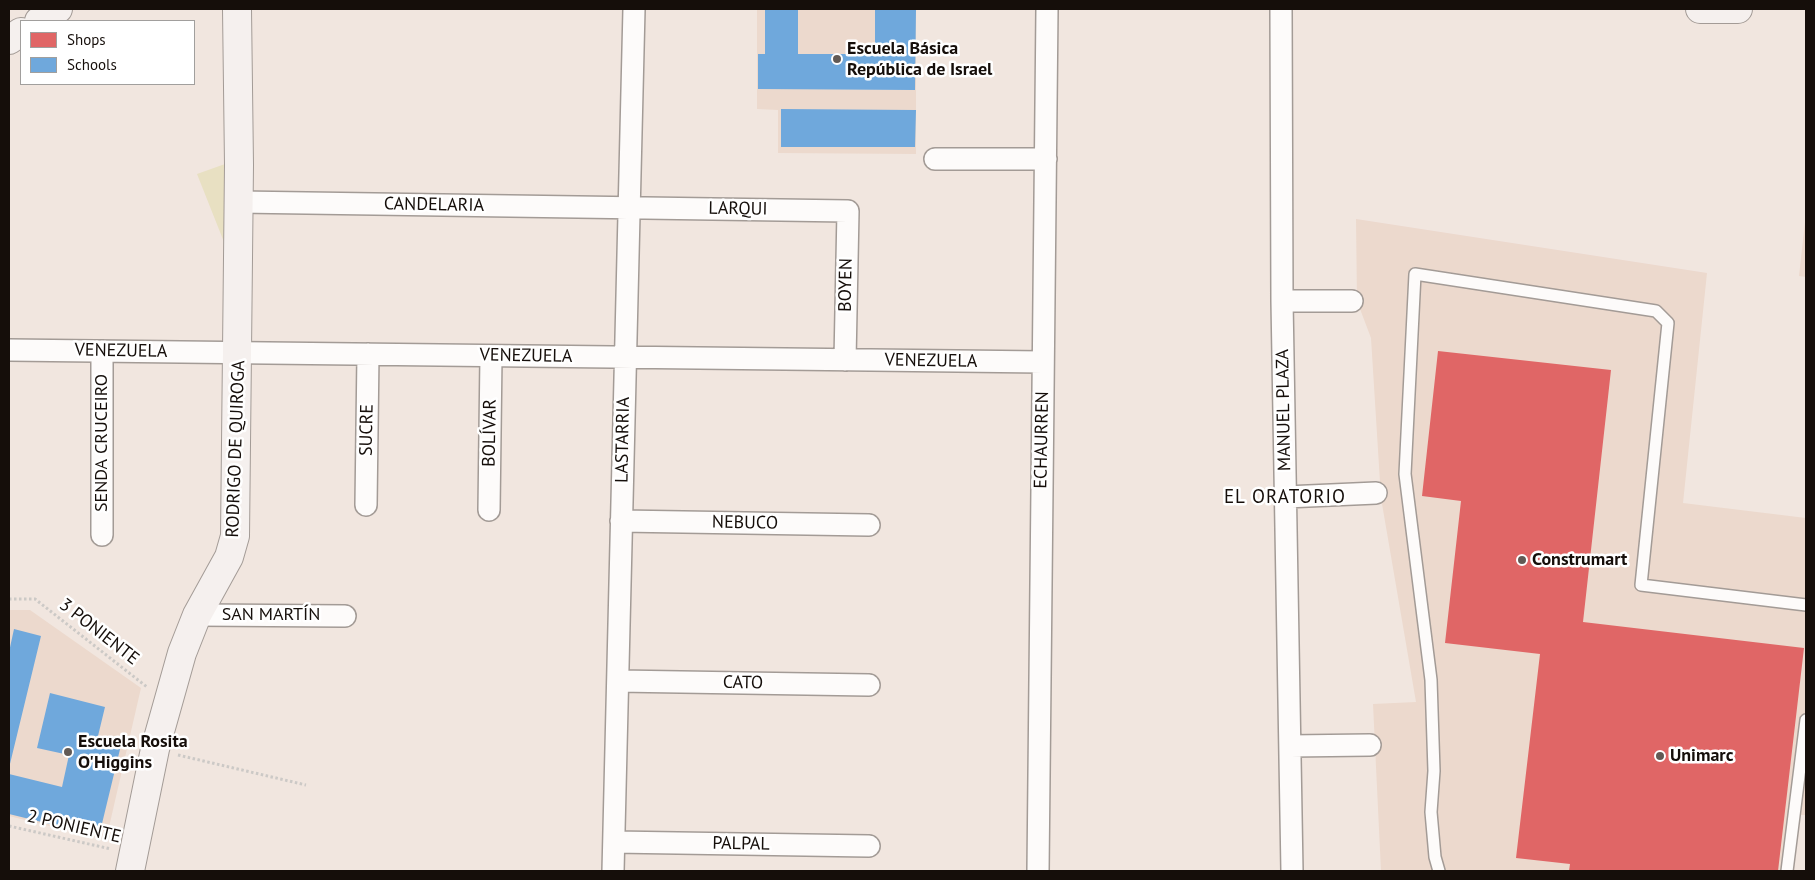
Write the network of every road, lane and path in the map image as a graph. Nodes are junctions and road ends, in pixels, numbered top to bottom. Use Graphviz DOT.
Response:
graph roads {
  1 [pos="58,9"];
  2 [pos="237,9"];
  3 [pos="634,9"];
  4 [pos="1047,9"];
  5 [pos="1281,9"];
  6 [pos="1700,9"];
  7 [pos="1738,9"];
  8 [pos="41,20"];
  9 [pos="20,33"];
  10 [pos="9,40"];
  11 [pos="935,159"];
  12 [pos="1046,159"];
  13 [pos="239,202"];
  14 [pos="628,208"];
  15 [pos="848,211"];
  16 [pos="1352,300"];
  17 [pos="1282,301"];
  18 [pos="9,350"];
  19 [pos="102,351"];
  20 [pos="238,353"];
  21 [pos="368,354"];
  22 [pos="491,356"];
  23 [pos="625,357"];
  24 [pos="845,360"];
  25 [pos="1043,362"];
  26 [pos="1376,493"];
  27 [pos="1286,497"];
  28 [pos="366,505"];
  29 [pos="490,510"];
  30 [pos="621,521"];
  31 [pos="869,525"];
  32 [pos="102,535"];
  33 [pos="9,599"];
  34 [pos="1806,605"];
  35 [pos="197,615"];
  36 [pos="345,616"];
  37 [pos="618,681"];
  38 [pos="869,685"];
  39 [pos="167,703"];
  40 [pos="1806,720"];
  41 [pos="1290,746"];
  42 [pos="1370,746"];
  43 [pos="155,749"];
  44 [pos="306,785"];
  45 [pos="1801,795"];
  46 [pos="9,826"];
  47 [pos="614,842"];
  48 [pos="869,846"];
  49 [pos="132,863"];
  50 [pos="613,871"];
  51 [pos="1038,871"];
  52 [pos="1292,871"];
  53 [pos="1439,871"];
  54 [pos="1787,871"];
  1 -- 8 [label="street"];
  2 -- 13 [label="street, RODRIGO DE QUIROGA"];
  3 -- 14 [label="street, LASTARRIA"];
  4 -- 12 [label="street, ECHAURREN"];
  5 -- 17 [label="street, MANUEL PLAZA"];
  6 -- 7 [label="street"];
  9 -- 10 [label="street"];
  11 -- 12 [label="street"];
  12 -- 25 [label="street, ECHAURREN"];
  13 -- 14 [label="street, CANDELARIA"];
  13 -- 20 [label="street, RODRIGO DE QUIROGA"];
  14 -- 15 [label="street, LARQUI"];
  14 -- 23 [label="street, LASTARRIA"];
  15 -- 24 [label="street, BOYEN"];
  16 -- 17 [label="street"];
  17 -- 27 [label="street, MANUEL PLAZA"];
  18 -- 19 [label="street, VENEZUELA"];
  19 -- 20 [label="street, VENEZUELA"];
  19 -- 32 [label="street, SENDA CRUCEIRO"];
  20 -- 21 [label="street, VENEZUELA"];
  20 -- 35 [label="street, RODRIGO DE QUIROGA"];
  21 -- 22 [label="street, VENEZUELA"];
  21 -- 28 [label="street, SUCRE"];
  22 -- 23 [label="street, VENEZUELA"];
  22 -- 29 [label="street, BOLÍVAR"];
  23 -- 24 [label="street, VENEZUELA"];
  23 -- 30 [label="street, LASTARRIA"];
  24 -- 25 [label="street, VENEZUELA"];
  25 -- 51 [label="street, ECHAURREN"];
  26 -- 27 [label="street"];
  27 -- 41 [label="street, MANUEL PLAZA"];
  30 -- 31 [label="street, NEBUCO"];
  30 -- 37 [label="street, LASTARRIA"];
  33 -- 39 [label="path, 3 PONIENTE"];
  34 -- 53 [label="lane"];
  35 -- 36 [label="street, SAN MARTÍN"];
  35 -- 39 [label="street, RODRIGO DE QUIROGA"];
  37 -- 38 [label="street, CATO"];
  37 -- 47 [label="street, LASTARRIA"];
  39 -- 43 [label="street, RODRIGO DE QUIROGA"];
  40 -- 45 [label="lane"];
  41 -- 42 [label="street"];
  41 -- 52 [label="street, MANUEL PLAZA"];
  43 -- 44 [label="path"];
  43 -- 49 [label="street, RODRIGO DE QUIROGA"];
  45 -- 54 [label="lane"];
  46 -- 49 [label="path, 2 PONIENTE"];
  47 -- 48 [label="street, PALPAL"];
  47 -- 50 [label="street, LASTARRIA"];
}
